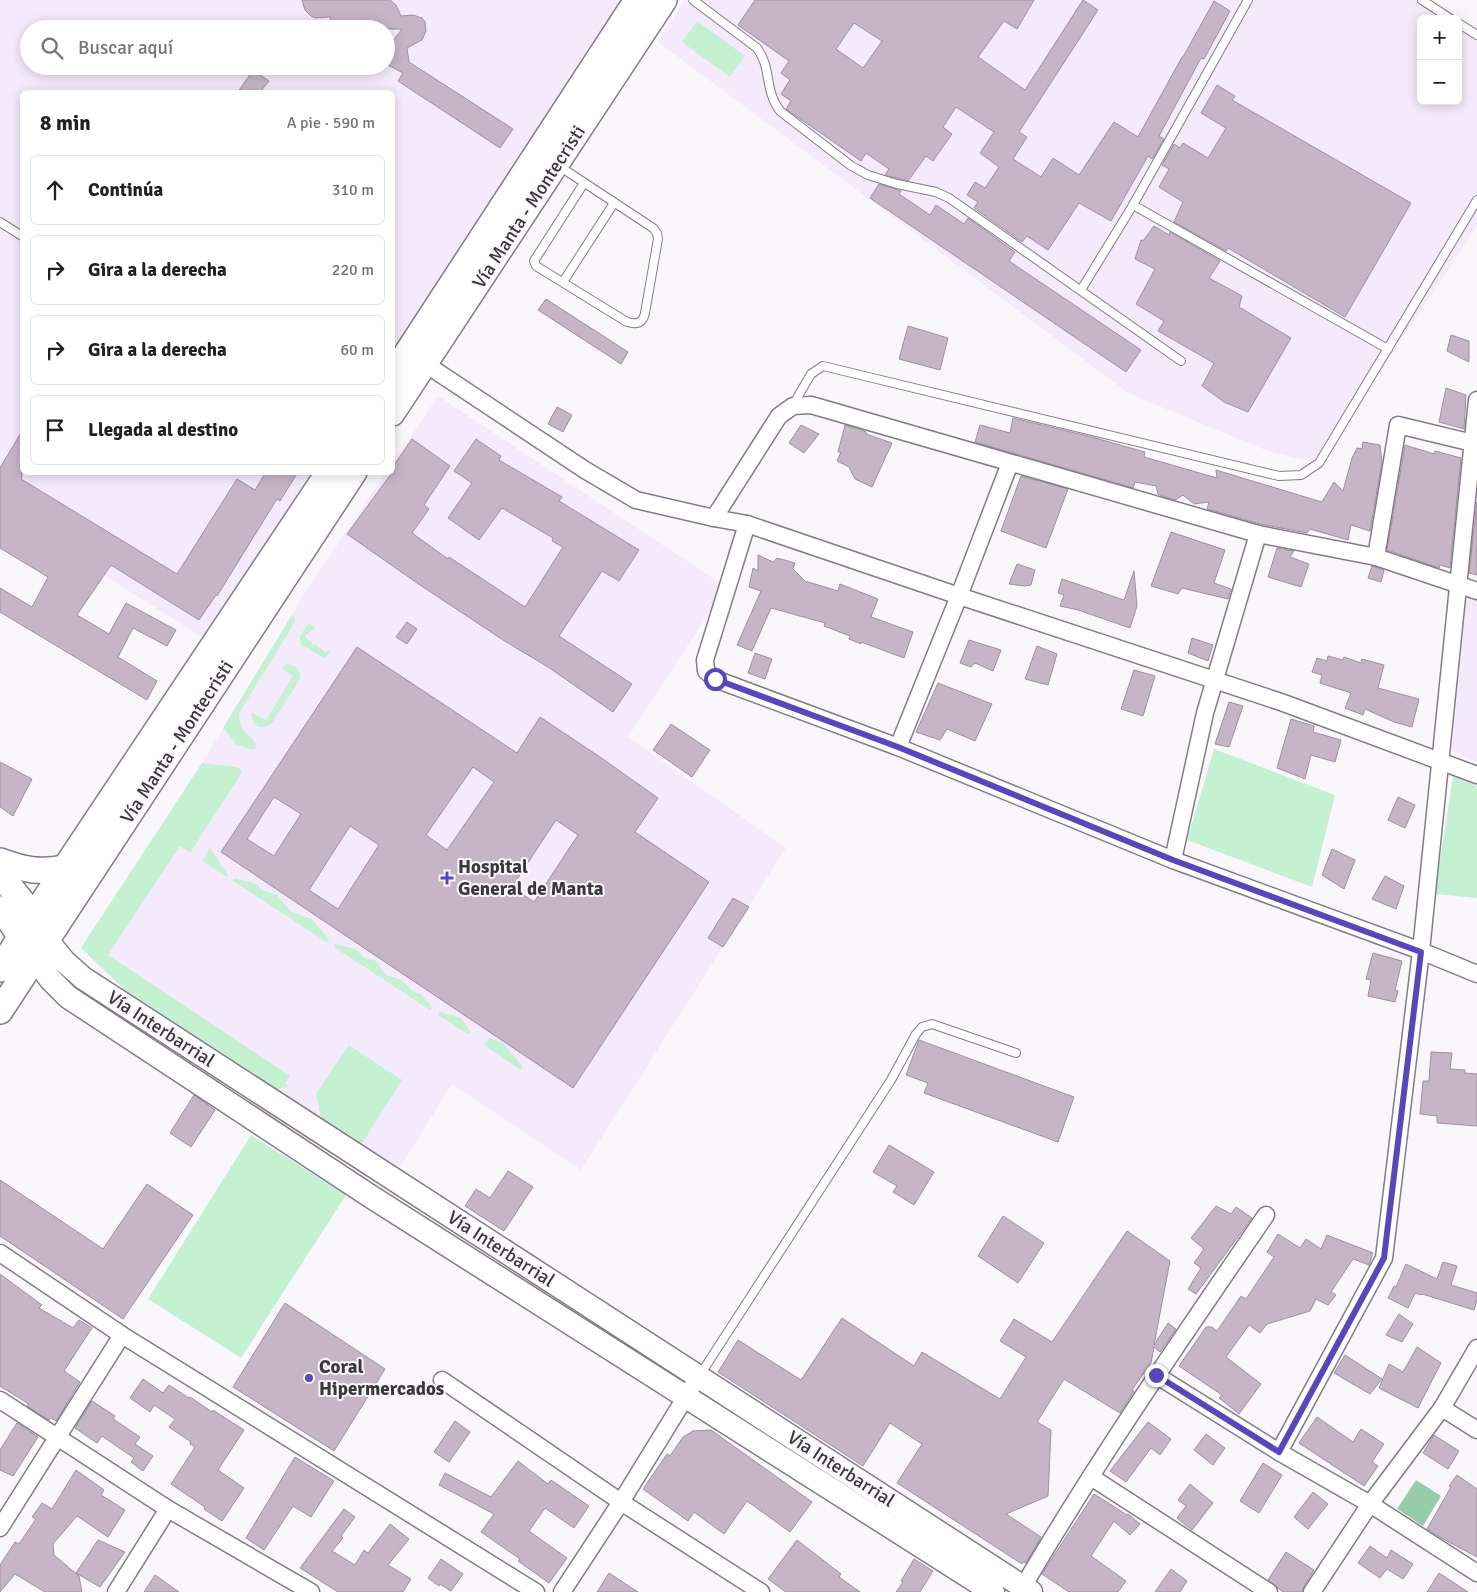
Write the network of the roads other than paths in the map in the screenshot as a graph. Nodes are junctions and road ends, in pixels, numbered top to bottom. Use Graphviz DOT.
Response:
graph roads {
  1 [pos="637,0"];
  2 [pos="664,0"];
  3 [pos="693,0"];
  4 [pos="1248,0"];
  5 [pos="1422,0"];
  6 [pos="1446,15"];
  7 [pos="1462,26"];
  8 [pos="1477,35"];
  9 [pos="556,164"];
  10 [pos="584,183"];
  11 [pos="1477,200"];
  12 [pos="614,203"];
  13 [pos="1132,205"];
  14 [pos="0,222"];
  15 [pos="20,235"];
  16 [pos="563,282"];
  17 [pos="1081,290"];
  18 [pos="1388,349"];
  19 [pos="417,358"];
  20 [pos="1181,361"];
  21 [pos="395,374"];
  22 [pos="1477,400"];
  23 [pos="395,406"];
  24 [pos="793,406"];
  25 [pos="1475,444"];
  26 [pos="1010,463"];
  27 [pos="327,475"];
  28 [pos="352,475"];
  29 [pos="714,518"];
  30 [pos="747,524"];
  31 [pos="1258,534"];
  32 [pos="1376,557"];
  33 [pos="1458,585"];
  34 [pos="1477,591"];
  35 [pos="959,596"];
  36 [pos="1216,680"];
  37 [pos="898,747"];
  38 [pos="1440,761"];
  39 [pos="1477,775"];
  40 [pos="1173,860"];
  41 [pos="0,861"];
  42 [pos="65,868"];
  43 [pos="0,874"];
  44 [pos="0,909"];
  45 [pos="27,927"];
  46 [pos="41,950"];
  47 [pos="1421,952"];
  48 [pos="0,969"];
  49 [pos="1477,974"];
  50 [pos="0,1011"];
  51 [pos="1016,1053"];
  52 [pos="292,1114"];
  53 [pos="279,1135"];
  54 [pos="1266,1215"];
  55 [pos="0,1253"];
  56 [pos="122,1335"];
  57 [pos="1477,1348"];
  58 [pos="1156,1375"];
  59 [pos="698,1377"];
  60 [pos="442,1380"];
  61 [pos="686,1398"];
  62 [pos="0,1400"];
  63 [pos="1442,1408"];
  64 [pos="1477,1430"];
  65 [pos="57,1438"];
  66 [pos="1279,1452"];
  67 [pos="1091,1477"];
  68 [pos="872,1489"];
  69 [pos="621,1502"];
  70 [pos="1370,1504"];
  71 [pos="860,1508"];
  72 [pos="168,1509"];
  73 [pos="0,1528"];
  74 [pos="1477,1573"];
  75 [pos="301,1590"];
  76 [pos="1025,1590"];
  77 [pos="116,1592"];
  78 [pos="536,1592"];
  79 [pos="562,1592"];
  80 [pos="761,1592"];
  81 [pos="993,1592"];
  82 [pos="1269,1592"];
  83 [pos="1312,1592"];
  1 -- 19 [label="main road, Vía Manta - Montecristi"];
  2 -- 9 [label="main road, Vía Manta - Montecristi"];
  3 -- 17 [label="lane"];
  4 -- 13 [label="lane"];
  5 -- 6 [label="lane"];
  7 -- 8 [label="lane"];
  9 -- 10 [label="lane"];
  9 -- 19 [label="main road, Vía Manta - Montecristi"];
  10 -- 12 [label="lane"];
  10 -- 16 [label="lane"];
  11 -- 18 [label="lane"];
  12 -- 16 [label="lane"];
  12 -- 16 [label="lane"];
  13 -- 17 [label="lane"];
  13 -- 18 [label="lane"];
  14 -- 15 [label="lane"];
  17 -- 20 [label="lane"];
  18 -- 24 [label="lane"];
  19 -- 21 [label="main road, Vía Manta - Montecristi"];
  19 -- 23 [label="main road, Vía Manta - Montecristi"];
  19 -- 29 [label="street"];
  22 -- 25 [label="street"];
  24 -- 26 [label="street"];
  24 -- 29 [label="street"];
  25 -- 32 [label="street"];
  25 -- 33 [label="street"];
  26 -- 31 [label="street"];
  26 -- 35 [label="street"];
  27 -- 42 [label="main road, Vía Manta - Montecristi"];
  28 -- 46 [label="main road, Vía Manta - Montecristi"];
  29 -- 30 [label="street"];
  30 -- 35 [label="street"];
  30 -- 37 [label="street"];
  31 -- 32 [label="street"];
  31 -- 36 [label="street"];
  32 -- 33 [label="street"];
  33 -- 34 [label="street"];
  33 -- 38 [label="street"];
  35 -- 36 [label="street"];
  35 -- 37 [label="street"];
  36 -- 38 [label="street"];
  36 -- 40 [label="street"];
  37 -- 40 [label="street"];
  38 -- 39 [label="street"];
  38 -- 47 [label="street"];
  40 -- 47 [label="street"];
  41 -- 42 [label="main road"];
  42 -- 45 [label="main road, Vía Manta - Montecristi"];
  43 -- 45 [label="main road, Vía Interbarrial"];
  44 -- 45 [label="main road, Vía Interbarrial"];
  45 -- 46 [label="main road, Vía Interbarrial"];
  45 -- 48 [label="main road, Vía Manta - Montecristi"];
  46 -- 50 [label="main road, Vía Manta - Montecristi"];
  46 -- 52 [label="main road, Vía Interbarrial"];
  46 -- 53 [label="main road, Vía Interbarrial"];
  47 -- 49 [label="street"];
  47 -- 66 [label="street"];
  51 -- 59 [label="lane"];
  52 -- 53 [label="street"];
  52 -- 59 [label="main road, Vía Interbarrial"];
  53 -- 61 [label="main road, Vía Interbarrial"];
  54 -- 58 [label="street"];
  55 -- 56 [label="street"];
  56 -- 65 [label="street"];
  56 -- 78 [label="street"];
  57 -- 63 [label="street"];
  58 -- 66 [label="street"];
  58 -- 67 [label="street"];
  59 -- 61 [label="street"];
  59 -- 68 [label="main road, Vía Interbarrial"];
  60 -- 69 [label="street"];
  61 -- 69 [label="street"];
  61 -- 71 [label="main road, Vía Interbarrial"];
  62 -- 65 [label="street"];
  63 -- 64 [label="street"];
  63 -- 70 [label="street"];
  65 -- 72 [label="street"];
  65 -- 73 [label="street"];
  66 -- 70 [label="street"];
  67 -- 76 [label="street"];
  67 -- 82 [label="street"];
  68 -- 71 [label="main road"];
  68 -- 76 [label="main road, Vía Interbarrial"];
  69 -- 79 [label="street"];
  69 -- 80 [label="street"];
  70 -- 74 [label="street"];
  70 -- 83 [label="street"];
  71 -- 81 [label="main road, Vía Interbarrial"];
  72 -- 75 [label="street"];
  72 -- 77 [label="street"];
}
